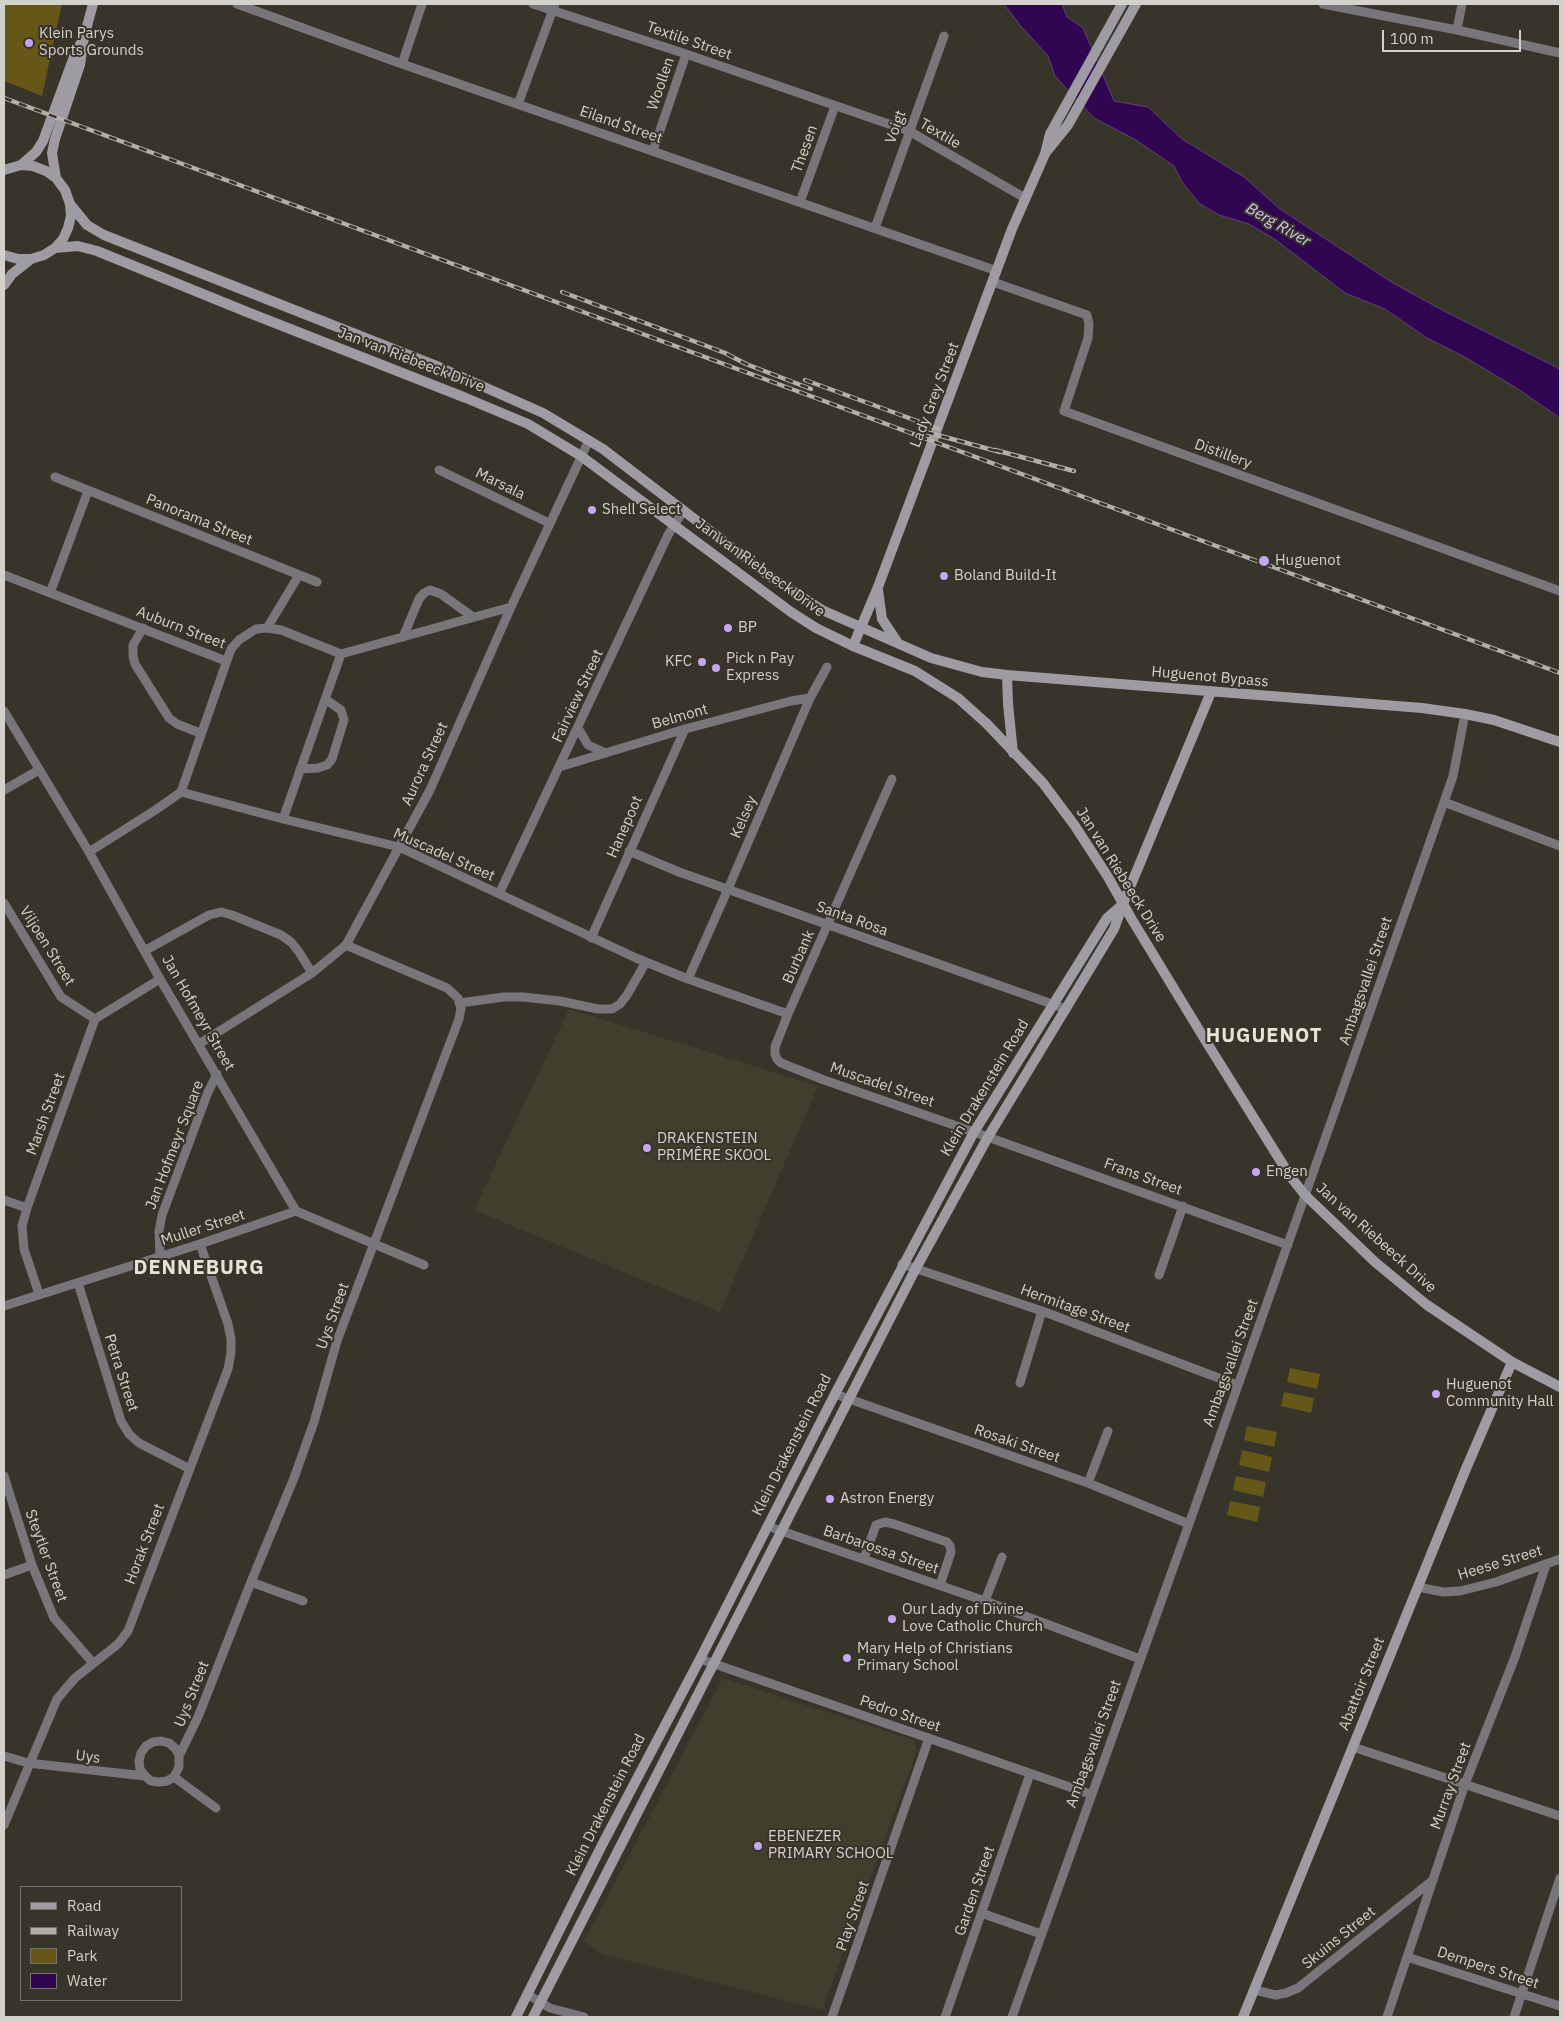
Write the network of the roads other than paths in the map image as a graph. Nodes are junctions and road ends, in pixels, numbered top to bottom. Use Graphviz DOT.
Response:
graph roads {
  1 [pos="93,4"];
  2 [pos="237,4"];
  3 [pos="422,4"];
  4 [pos="533,4"];
  5 [pos="1122,4"];
  6 [pos="1136,4"];
  7 [pos="1323,4"];
  8 [pos="1462,4"];
  9 [pos="554,7"];
  10 [pos="1457,30"];
  11 [pos="944,36"];
  12 [pos="686,54"];
  13 [pos="1560,54"];
  14 [pos="402,64"];
  15 [pos="518,104"];
  16 [pos="835,106"];
  17 [pos="53,129"];
  18 [pos="909,132"];
  19 [pos="653,151"];
  20 [pos="1045,154"];
  21 [pos="21,165"];
  22 [pos="4,170"];
  23 [pos="56,178"];
  24 [pos="1025,198"];
  25 [pos="800,202"];
  26 [pos="70,204"];
  27 [pos="875,228"];
  28 [pos="55,248"];
  29 [pos="4,255"];
  30 [pos="32,259"];
  31 [pos="997,271"];
  32 [pos="993,282"];
  33 [pos="4,285"];
  34 [pos="589,440"];
  35 [pos="581,456"];
  36 [pos="439,470"];
  37 [pos="55,477"];
  38 [pos="88,491"];
  39 [pos="683,511"];
  40 [pos="549,523"];
  41 [pos="675,525"];
  42 [pos="4,575"];
  43 [pos="299,575"];
  44 [pos="317,582"];
  45 [pos="878,587"];
  46 [pos="1560,591"];
  47 [pos="50,593"];
  48 [pos="511,607"];
  49 [pos="473,617"];
  50 [pos="143,628"];
  51 [pos="267,628"];
  52 [pos="862,628"];
  53 [pos="403,637"];
  54 [pos="899,644"];
  55 [pos="853,646"];
  56 [pos="341,654"];
  57 [pos="226,661"];
  58 [pos="826,667"];
  59 [pos="1007,675"];
  60 [pos="1211,692"];
  61 [pos="810,698"];
  62 [pos="325,699"];
  63 [pos="4,711"];
  64 [pos="1465,714"];
  65 [pos="578,728"];
  66 [pos="685,729"];
  67 [pos="200,733"];
  68 [pos="1560,742"];
  69 [pos="606,753"];
  70 [pos="1013,753"];
  71 [pos="559,767"];
  72 [pos="300,769"];
  73 [pos="39,770"];
  74 [pos="892,779"];
  75 [pos="4,790"];
  76 [pos="181,792"];
  77 [pos="1444,802"];
  78 [pos="283,819"];
  79 [pos="1560,846"];
  80 [pos="399,847"];
  81 [pos="629,851"];
  82 [pos="89,852"];
  83 [pos="728,889"];
  84 [pos="499,894"];
  85 [pos="4,903"];
  86 [pos="1123,904"];
  87 [pos="828,925"];
  88 [pos="591,938"];
  89 [pos="346,945"];
  90 [pos="146,950"];
  91 [pos="646,962"];
  92 [pos="312,973"];
  93 [pos="160,979"];
  94 [pos="688,979"];
  95 [pos="459,1003"];
  96 [pos="1053,1005"];
  97 [pos="1066,1010"];
  98 [pos="788,1014"];
  99 [pos="95,1019"];
  100 [pos="200,1044"];
  101 [pos="781,1063"];
  102 [pos="217,1074"];
  103 [pos="974,1132"];
  104 [pos="988,1137"];
  105 [pos="1306,1195"];
  106 [pos="4,1200"];
  107 [pos="1183,1206"];
  108 [pos="27,1208"];
  109 [pos="296,1211"];
  110 [pos="200,1244"];
  111 [pos="374,1245"];
  112 [pos="1288,1245"];
  113 [pos="160,1256"];
  114 [pos="902,1264"];
  115 [pos="424,1265"];
  116 [pos="916,1268"];
  117 [pos="1159,1275"];
  118 [pos="78,1283"];
  119 [pos="39,1294"];
  120 [pos="4,1306"];
  121 [pos="1042,1311"];
  122 [pos="1512,1362"];
  123 [pos="1020,1383"];
  124 [pos="1237,1385"];
  125 [pos="1560,1387"];
  126 [pos="835,1394"];
  127 [pos="849,1399"];
  128 [pos="1108,1431"];
  129 [pos="188,1468"];
  130 [pos="4,1476"];
  131 [pos="1088,1483"];
  132 [pos="1189,1524"];
  133 [pos="768,1526"];
  134 [pos="781,1531"];
  135 [pos="1002,1557"];
  136 [pos="864,1558"];
  137 [pos="1560,1559"];
  138 [pos="32,1565"];
  139 [pos="1546,1565"];
  140 [pos="4,1575"];
  141 [pos="251,1582"];
  142 [pos="940,1585"];
  143 [pos="1418,1587"];
  144 [pos="303,1601"];
  145 [pos="985,1601"];
  146 [pos="700,1659"];
  147 [pos="1140,1659"];
  148 [pos="93,1662"];
  149 [pos="714,1664"];
  150 [pos="929,1738"];
  151 [pos="1353,1747"];
  152 [pos="4,1756"];
  153 [pos="179,1756"];
  154 [pos="28,1763"];
  155 [pos="1030,1774"];
  156 [pos="145,1776"];
  157 [pos="174,1776"];
  158 [pos="1465,1784"];
  159 [pos="1090,1794"];
  160 [pos="216,1808"];
  161 [pos="1560,1816"];
  162 [pos="4,1825"];
  163 [pos="1560,1878"];
  164 [pos="1433,1880"];
  165 [pos="982,1913"];
  166 [pos="1041,1934"];
  167 [pos="1407,1957"];
  168 [pos="1254,1990"];
  169 [pos="1523,1993"];
  170 [pos="527,1994"];
  171 [pos="540,2003"];
  172 [pos="1560,2006"];
  173 [pos="516,2017"];
  174 [pos="533,2017"];
  175 [pos="584,2017"];
  176 [pos="832,2017"];
  177 [pos="945,2017"];
  178 [pos="1012,2017"];
  179 [pos="1243,2017"];
  180 [pos="1387,2017"];
  181 [pos="1514,2017"];
  1 -- 17 [label="main road"];
  2 -- 14 [label="street, Eiland Street"];
  3 -- 14 [label="street"];
  4 -- 9 [label="street, Textile Street"];
  5 -- 20 [label="main road, Lady Grey Street"];
  6 -- 20 [label="main road, Lady Grey Street"];
  7 -- 10 [label="street"];
  8 -- 10 [label="street"];
  9 -- 12 [label="street, Textile Street"];
  9 -- 15 [label="street"];
  10 -- 13 [label="street"];
  11 -- 18 [label="street, Voigt"];
  12 -- 16 [label="street, Textile Street"];
  12 -- 19 [label="street, Woollen"];
  14 -- 15 [label="street, Eiland Street"];
  15 -- 19 [label="street, Eiland Street"];
  16 -- 18 [label="street, Textile"];
  16 -- 25 [label="street, Thesen"];
  17 -- 21 [label="main road"];
  17 -- 23 [label="main road"];
  18 -- 24 [label="street, Textile"];
  18 -- 27 [label="street, Voigt"];
  19 -- 25 [label="street, Eiland Street"];
  20 -- 24 [label="main road, Lady Grey Street"];
  21 -- 22 [label="main road"];
  21 -- 23 [label="main road"];
  23 -- 26 [label="main road, Jan van Riebeeck Drive"];
  24 -- 31 [label="main road, Lady Grey Street"];
  25 -- 27 [label="street, Eiland Street"];
  26 -- 28 [label="main road"];
  26 -- 34 [label="main road, Jan van Riebeeck Drive"];
  27 -- 31 [label="street, Eiland Street"];
  28 -- 30 [label="main road"];
  28 -- 35 [label="main road, Jan van Riebeeck Drive"];
  29 -- 30 [label="main road"];
  30 -- 33 [label="main road"];
  31 -- 32 [label="main road, Lady Grey Street"];
  32 -- 45 [label="main road, Lady Grey Street"];
  32 -- 46 [label="street, Distillery"];
  34 -- 35 [label="street, Aurora Street"];
  34 -- 39 [label="main road, Jan van Riebeeck Drive"];
  35 -- 40 [label="street, Aurora Street"];
  35 -- 41 [label="main road, Jan van Riebeeck Drive"];
  36 -- 40 [label="street, Marsala"];
  37 -- 38 [label="street, Panorama Street"];
  38 -- 43 [label="street, Panorama Street"];
  38 -- 47 [label="street"];
  39 -- 41 [label="street, Fairview Street"];
  39 -- 52 [label="main road, Jan van Riebeeck Drive"];
  40 -- 48 [label="street, Aurora Street"];
  41 -- 55 [label="main road, Jan van Riebeeck Drive"];
  41 -- 65 [label="street, Fairview Street"];
  42 -- 47 [label="street, Auburn Street"];
  43 -- 44 [label="street, Panorama Street"];
  43 -- 51 [label="street"];
  45 -- 52 [label="main road, Lady Grey Street"];
  45 -- 54 [label="main road"];
  47 -- 50 [label="street, Auburn Street"];
  48 -- 49 [label="street"];
  48 -- 80 [label="street, Aurora Street"];
  49 -- 53 [label="street"];
  49 -- 53 [label="street"];
  50 -- 57 [label="street, Auburn Street"];
  50 -- 67 [label="street"];
  51 -- 56 [label="street"];
  51 -- 57 [label="street, Auburn Street"];
  52 -- 54 [label="main road, Huguenot Bypass"];
  52 -- 55 [label="main road, Lady Grey Street"];
  53 -- 56 [label="street"];
  54 -- 59 [label="main road, Huguenot Bypass"];
  55 -- 70 [label="main road, Jan van Riebeeck Drive"];
  56 -- 62 [label="street"];
  57 -- 67 [label="street"];
  58 -- 61 [label="street, Kelsey"];
  59 -- 60 [label="main road, Huguenot Bypass"];
  59 -- 70 [label="main road"];
  60 -- 64 [label="main road, Huguenot Bypass"];
  60 -- 86 [label="main road, Klein Drakenstein Road"];
  61 -- 66 [label="street, Belmont"];
  61 -- 83 [label="street, Kelsey"];
  62 -- 72 [label="street"];
  62 -- 72 [label="street"];
  63 -- 73 [label="street, Jan Hofmeyr Street"];
  64 -- 68 [label="main road, Huguenot Bypass"];
  64 -- 77 [label="street, Ambagsvallei Street"];
  65 -- 69 [label="street"];
  65 -- 71 [label="street, Fairview Street"];
  66 -- 69 [label="street, Belmont"];
  66 -- 81 [label="street, Hanepoot"];
  67 -- 76 [label="street"];
  69 -- 71 [label="street, Belmont"];
  70 -- 86 [label="main road, Jan van Riebeeck Drive"];
  71 -- 84 [label="street, Fairview Street"];
  72 -- 78 [label="street"];
  73 -- 75 [label="street"];
  73 -- 82 [label="street, Jan Hofmeyr Street"];
  74 -- 87 [label="street, Burbank"];
  76 -- 78 [label="street, Muscadel Street"];
  76 -- 82 [label="street"];
  77 -- 79 [label="street"];
  77 -- 105 [label="street, Ambagsvallei Street"];
  78 -- 80 [label="street, Muscadel Street"];
  80 -- 84 [label="street, Muscadel Street"];
  80 -- 89 [label="street, Aurora Street"];
  81 -- 83 [label="street, Santa Rosa"];
  81 -- 88 [label="street, Hanepoot"];
  82 -- 90 [label="street, Jan Hofmeyr Street"];
  83 -- 87 [label="street, Santa Rosa"];
  83 -- 94 [label="street, Kelsey"];
  84 -- 88 [label="street, Muscadel Street"];
  85 -- 99 [label="street, Viljoen Street"];
  86 -- 96 [label="main road, Klein Drakenstein Road"];
  86 -- 97 [label="main road, Klein Drakenstein Road"];
  86 -- 105 [label="main road, Jan van Riebeeck Drive"];
  87 -- 96 [label="street, Santa Rosa"];
  87 -- 98 [label="street, Burbank"];
  88 -- 91 [label="street, Muscadel Street"];
  89 -- 92 [label="street, Aurora Street"];
  89 -- 95 [label="street"];
  90 -- 92 [label="street"];
  90 -- 93 [label="street, Jan Hofmeyr Street"];
  91 -- 94 [label="street, Muscadel Street"];
  91 -- 95 [label="street"];
  92 -- 100 [label="street, Aurora Street"];
  93 -- 99 [label="street"];
  93 -- 100 [label="street, Jan Hofmeyr Street"];
  94 -- 98 [label="street, Muscadel Street"];
  95 -- 111 [label="street, Uys Street"];
  96 -- 97 [label="street, Santa Rosa"];
  96 -- 103 [label="main road, Klein Drakenstein Road"];
  97 -- 104 [label="main road, Klein Drakenstein Road"];
  98 -- 101 [label="street, Burbank"];
  99 -- 108 [label="street, Marsh Street"];
  100 -- 102 [label="street, Jan Hofmeyr Street"];
  101 -- 103 [label="street, Muscadel Street"];
  102 -- 109 [label="street, Jan Hofmeyr Street"];
  102 -- 113 [label="street, Jan Hofmeyr Square"];
  103 -- 104 [label="street, Muscadel Street"];
  103 -- 114 [label="main road, Klein Drakenstein Road"];
  104 -- 107 [label="street, Frans Street"];
  104 -- 116 [label="main road, Klein Drakenstein Road"];
  105 -- 112 [label="street, Ambagsvallei Street"];
  105 -- 122 [label="main road, Jan van Riebeeck Drive"];
  106 -- 108 [label="street"];
  107 -- 112 [label="street, Frans Street"];
  107 -- 117 [label="street"];
  108 -- 119 [label="street, Marsh Street"];
  109 -- 110 [label="street, Muller Street"];
  109 -- 111 [label="street"];
  110 -- 113 [label="street, Muller Street"];
  110 -- 129 [label="street, Horak Street"];
  111 -- 115 [label="street"];
  111 -- 141 [label="street, Uys Street"];
  112 -- 124 [label="street, Ambagsvallei Street"];
  113 -- 118 [label="street, Muller Street"];
  114 -- 116 [label="street, Hermitage Street"];
  114 -- 126 [label="main road, Klein Drakenstein Road"];
  116 -- 121 [label="street, Hermitage Street"];
  116 -- 127 [label="main road, Klein Drakenstein Road"];
  118 -- 119 [label="street, Muller Street"];
  118 -- 129 [label="street, Petra Street"];
  119 -- 120 [label="street, Muller Street"];
  121 -- 123 [label="street"];
  121 -- 124 [label="street, Hermitage Street"];
  122 -- 125 [label="main road, Jan van Riebeeck Drive"];
  122 -- 143 [label="main road, Abattoir Street"];
  124 -- 132 [label="street, Ambagsvallei Street"];
  126 -- 127 [label="street, Rosaki Street"];
  126 -- 133 [label="main road, Klein Drakenstein Road"];
  127 -- 131 [label="street, Rosaki Street"];
  127 -- 134 [label="main road, Klein Drakenstein Road"];
  128 -- 131 [label="street"];
  129 -- 148 [label="street, Horak Street"];
  130 -- 138 [label="street, Steytler Street"];
  131 -- 132 [label="street, Rosaki Street"];
  132 -- 147 [label="street, Ambagsvallei Street"];
  133 -- 134 [label="street, Barbarossa Street"];
  133 -- 146 [label="main road, Klein Drakenstein Road"];
  134 -- 136 [label="street, Barbarossa Street"];
  134 -- 149 [label="main road, Klein Drakenstein Road"];
  135 -- 145 [label="street"];
  136 -- 142 [label="street, Barbarossa Street"];
  136 -- 142 [label="street"];
  137 -- 139 [label="street, Heese Street"];
  138 -- 140 [label="street"];
  138 -- 148 [label="street, Steytler Street"];
  139 -- 143 [label="street, Heese Street"];
  139 -- 158 [label="street, Murray Street"];
  141 -- 144 [label="street"];
  141 -- 153 [label="street, Uys Street"];
  142 -- 145 [label="street, Barbarossa Street"];
  143 -- 151 [label="main road, Abattoir Street"];
  145 -- 147 [label="street, Barbarossa Street"];
  146 -- 149 [label="street, Pedro Street"];
  146 -- 170 [label="main road, Klein Drakenstein Road"];
  147 -- 159 [label="street, Ambagsvallei Street"];
  148 -- 154 [label="street, Horak Street"];
  149 -- 150 [label="street, Pedro Street"];
  149 -- 171 [label="main road, Klein Drakenstein Road"];
  150 -- 155 [label="street, Pedro Street"];
  150 -- 176 [label="street, Play Street"];
  151 -- 158 [label="street"];
  151 -- 168 [label="main road, Abattoir Street"];
  152 -- 154 [label="street, Uys"];
  153 -- 156 [label="street"];
  153 -- 157 [label="street"];
  154 -- 156 [label="street, Uys"];
  154 -- 162 [label="street, Horak Street"];
  155 -- 159 [label="street, Pedro Street"];
  155 -- 165 [label="street, Garden Street"];
  156 -- 157 [label="street"];
  157 -- 160 [label="street"];
  158 -- 161 [label="street"];
  158 -- 164 [label="street, Murray Street"];
  159 -- 166 [label="street, Ambagsvallei Street"];
  163 -- 169 [label="street"];
  164 -- 167 [label="street, Murray Street"];
  164 -- 168 [label="street, Skuins Street"];
  165 -- 166 [label="street"];
  165 -- 177 [label="street, Garden Street"];
  166 -- 178 [label="street, Ambagsvallei Street"];
  167 -- 169 [label="street, Dempers Street"];
  167 -- 180 [label="street, Murray Street"];
  168 -- 179 [label="main road, Abattoir Street"];
  169 -- 172 [label="street, Dempers Street"];
  169 -- 181 [label="street"];
  170 -- 171 [label="street"];
  170 -- 173 [label="main road, Klein Drakenstein Road"];
  171 -- 174 [label="main road, Klein Drakenstein Road"];
  171 -- 175 [label="street"];
}
